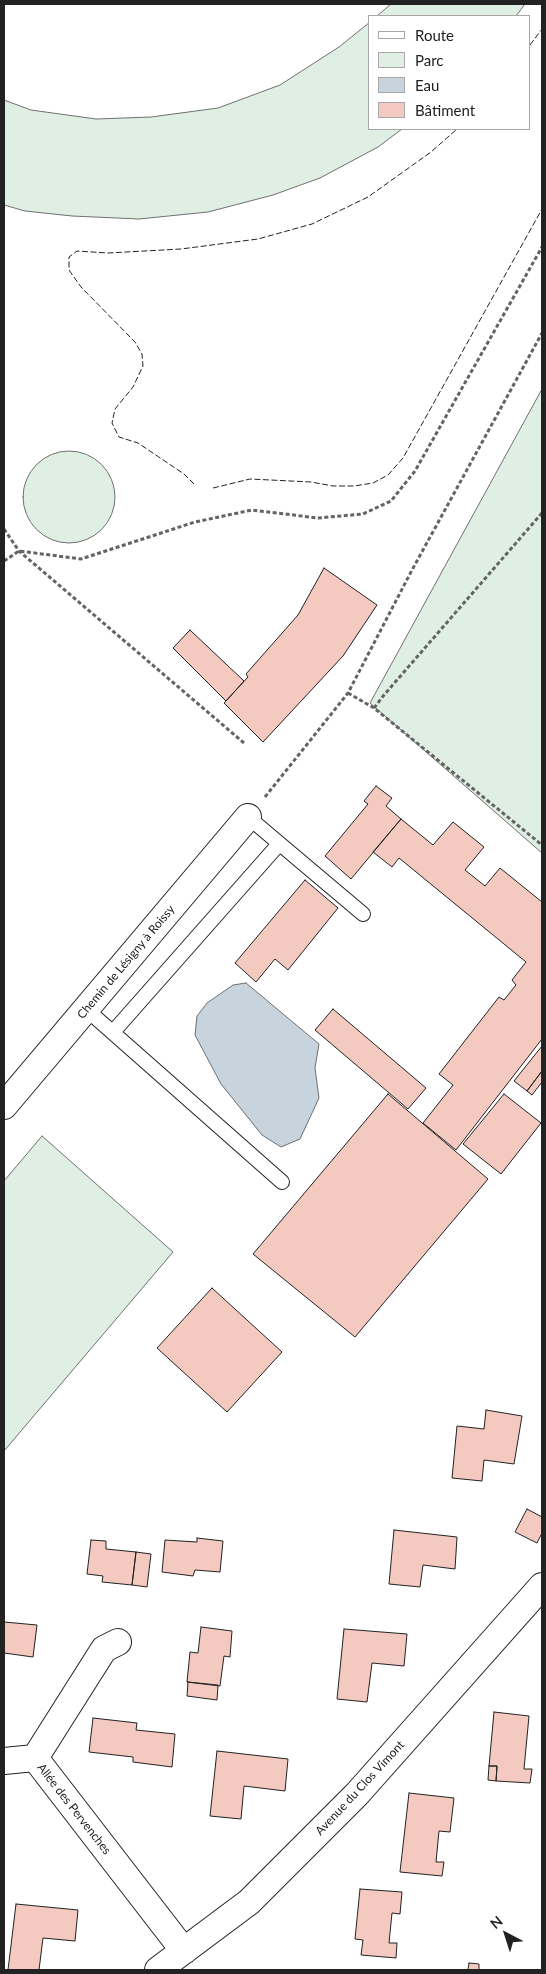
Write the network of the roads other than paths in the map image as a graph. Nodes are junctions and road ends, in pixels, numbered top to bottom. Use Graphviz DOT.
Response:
graph roads {
  1 [pos="248,817"];
  2 [pos="279,844"];
  3 [pos="363,914"];
  4 [pos="86,1009"];
  5 [pos="113,1032"];
  6 [pos="4,1106"];
  7 [pos="282,1182"];
  8 [pos="542,1586"];
  9 [pos="118,1642"];
  10 [pos="35,1758"];
  11 [pos="4,1761"];
  12 [pos="184,1952"];
  13 [pos="158,1970"];
  1 -- 2 [label="lane"];
  1 -- 4 [label="street, Chemin de Lésigny à Roissy"];
  2 -- 3 [label="lane"];
  2 -- 5 [label="lane"];
  4 -- 5 [label="lane"];
  4 -- 6 [label="street, Chemin de Lésigny à Roissy"];
  5 -- 7 [label="lane"];
  8 -- 12 [label="street, Avenue du Clos Vimont"];
  9 -- 10 [label="street, Allée des Pervenches"];
  10 -- 11 [label="street"];
  10 -- 12 [label="street, Allée des Pervenches"];
  12 -- 13 [label="street, Avenue du Clos Vimont"];
}
